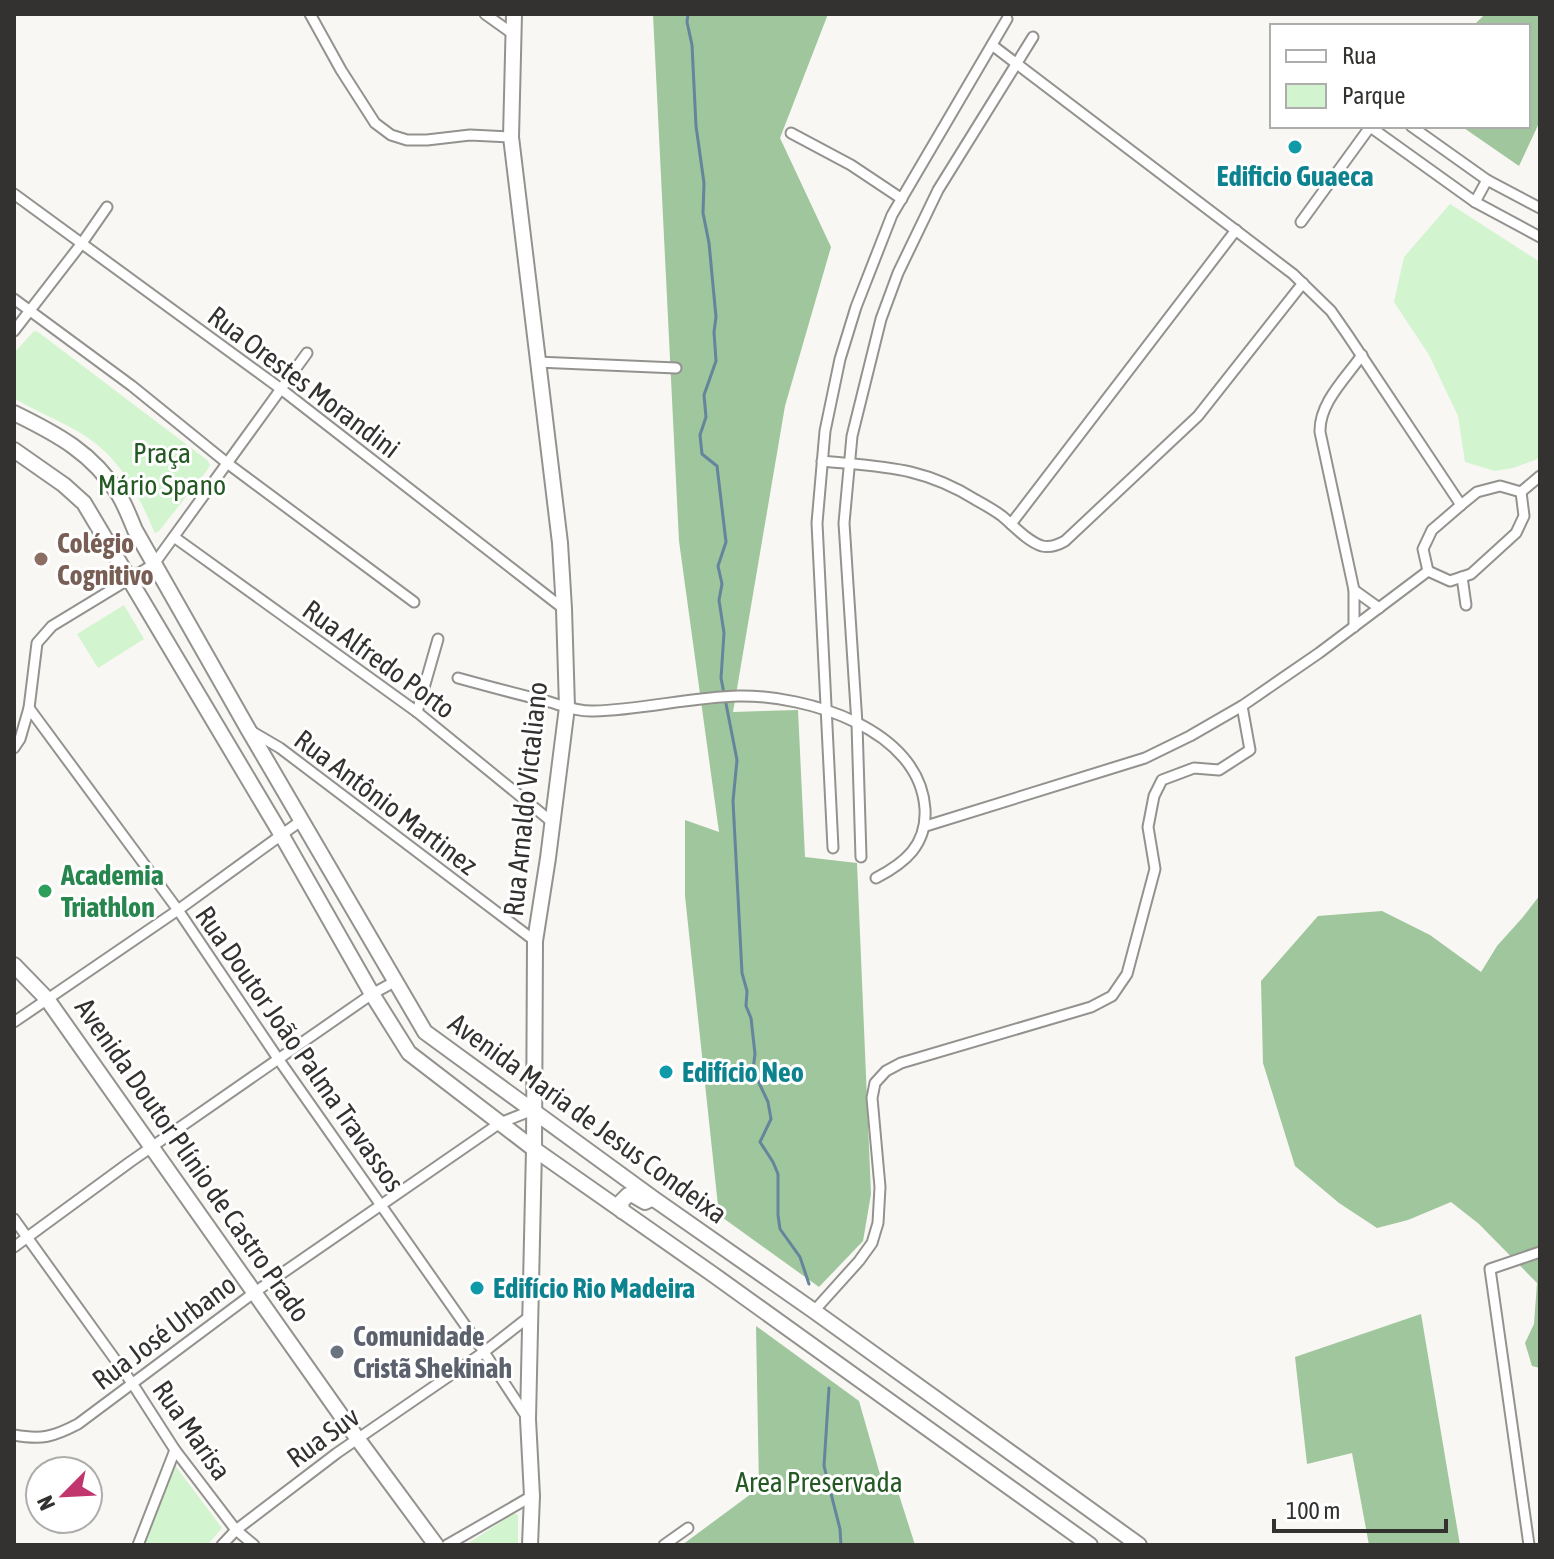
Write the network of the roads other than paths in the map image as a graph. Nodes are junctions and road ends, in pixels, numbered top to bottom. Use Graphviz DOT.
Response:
graph roads {
  1 [pos="310,14"];
  2 [pos="485,14"];
  3 [pos="514,14"];
  4 [pos="1007,19"];
  5 [pos="513,34"];
  6 [pos="1033,37"];
  7 [pos="992,45"];
  8 [pos="1016,63"];
  9 [pos="1369,128"];
  10 [pos="1373,128"];
  11 [pos="1414,128"];
  12 [pos="791,133"];
  13 [pos="511,137"];
  14 [pos="1487,180"];
  15 [pos="14,194"];
  16 [pos="902,199"];
  17 [pos="1475,202"];
  18 [pos="107,207"];
  19 [pos="1540,208"];
  20 [pos="1301,222"];
  21 [pos="1236,230"];
  22 [pos="1540,237"];
  23 [pos="82,243"];
  24 [pos="1303,283"];
  25 [pos="14,299"];
  26 [pos="30,310"];
  27 [pos="14,331"];
  28 [pos="307,353"];
  29 [pos="1362,355"];
  30 [pos="537,362"];
  31 [pos="676,368"];
  32 [pos="281,389"];
  33 [pos="14,413"];
  34 [pos="14,450"];
  35 [pos="822,461"];
  36 [pos="227,463"];
  37 [pos="849,464"];
  38 [pos="1540,476"];
  39 [pos="1521,492"];
  40 [pos="1461,505"];
  41 [pos="1011,524"];
  42 [pos="174,537"];
  43 [pos="154,564"];
  44 [pos="1428,571"];
  45 [pos="1462,577"];
  46 [pos="130,578"];
  47 [pos="1354,590"];
  48 [pos="414,602"];
  49 [pos="1466,605"];
  50 [pos="1379,608"];
  51 [pos="564,609"];
  52 [pos="1354,627"];
  53 [pos="438,639"];
  54 [pos="458,678"];
  55 [pos="1242,706"];
  56 [pos="567,707"];
  57 [pos="29,708"];
  58 [pos="828,710"];
  59 [pos="417,712"];
  60 [pos="857,724"];
  61 [pos="248,729"];
  62 [pos="14,748"];
  63 [pos="302,820"];
  64 [pos="552,822"];
  65 [pos="926,826"];
  66 [pos="281,834"];
  67 [pos="833,848"];
  68 [pos="861,857"];
  69 [pos="876,878"];
  70 [pos="178,910"];
  71 [pos="535,941"];
  72 [pos="15,964"];
  73 [pos="396,981"];
  74 [pos="372,994"];
  75 [pos="47,999"];
  76 [pos="14,1022"];
  77 [pos="279,1060"];
  78 [pos="533,1110"];
  79 [pos="500,1123"];
  80 [pos="152,1146"];
  81 [pos="534,1149"];
  82 [pos="654,1199"];
  83 [pos="381,1206"];
  84 [pos="622,1211"];
  85 [pos="14,1219"];
  86 [pos="27,1237"];
  87 [pos="14,1247"];
  88 [pos="728,1252"];
  89 [pos="1540,1252"];
  90 [pos="711,1273"];
  91 [pos="255,1292"];
  92 [pos="814,1311"];
  93 [pos="532,1314"];
  94 [pos="484,1352"];
  95 [pos="132,1383"];
  96 [pos="528,1419"];
  97 [pos="14,1435"];
  98 [pos="357,1438"];
  99 [pos="175,1450"];
  100 [pos="532,1496"];
  101 [pos="688,1528"];
  102 [pos="236,1530"];
  103 [pos="531,1544"];
  104 [pos="138,1545"];
  105 [pos="222,1545"];
  106 [pos="254,1545"];
  107 [pos="436,1545"];
  108 [pos="447,1545"];
  109 [pos="664,1545"];
  110 [pos="1090,1545"];
  111 [pos="1137,1545"];
  112 [pos="1529,1545"];
  1 -- 13 [label="street"];
  2 -- 5 [label="street"];
  3 -- 5 [label="main road, Rua Arnaldo Victaliano"];
  4 -- 7 [label="street"];
  5 -- 13 [label="main road, Rua Arnaldo Victaliano"];
  6 -- 8 [label="street"];
  7 -- 8 [label="street"];
  7 -- 16 [label="street"];
  8 -- 21 [label="street"];
  8 -- 37 [label="street"];
  9 -- 20 [label="street"];
  10 -- 17 [label="street"];
  11 -- 14 [label="street"];
  12 -- 16 [label="street"];
  13 -- 30 [label="main road, Rua Arnaldo Victaliano"];
  14 -- 17 [label="street"];
  14 -- 19 [label="street"];
  15 -- 23 [label="street, Rua Orestes Morandini"];
  16 -- 35 [label="street"];
  17 -- 22 [label="street"];
  18 -- 23 [label="street"];
  21 -- 24 [label="street"];
  21 -- 41 [label="street"];
  23 -- 26 [label="street"];
  23 -- 32 [label="street, Rua Orestes Morandini"];
  24 -- 29 [label="street"];
  24 -- 41 [label="street"];
  25 -- 26 [label="street"];
  26 -- 27 [label="street"];
  26 -- 36 [label="street"];
  28 -- 32 [label="street"];
  29 -- 40 [label="street"];
  29 -- 47 [label="street"];
  30 -- 31 [label="street"];
  30 -- 51 [label="main road, Rua Arnaldo Victaliano"];
  32 -- 36 [label="street"];
  32 -- 51 [label="street, Rua Orestes Morandini"];
  33 -- 43 [label="main road, Avenida Maria de Jesus Condeixa"];
  34 -- 46 [label="main road, Avenida Maria de Jesus Condeixa"];
  35 -- 37 [label="street"];
  35 -- 58 [label="street"];
  36 -- 42 [label="street"];
  36 -- 48 [label="street"];
  37 -- 41 [label="street"];
  37 -- 60 [label="street"];
  38 -- 39 [label="street"];
  39 -- 40 [label="street"];
  39 -- 45 [label="street"];
  40 -- 44 [label="street"];
  42 -- 43 [label="street"];
  42 -- 59 [label="street, Rua Alfredo Porto"];
  43 -- 46 [label="street"];
  43 -- 61 [label="main road, Avenida Maria de Jesus Condeixa"];
  44 -- 45 [label="street"];
  44 -- 50 [label="street"];
  45 -- 49 [label="street"];
  46 -- 57 [label="street"];
  46 -- 66 [label="main road, Avenida Maria de Jesus Condeixa"];
  47 -- 50 [label="street"];
  47 -- 52 [label="street"];
  50 -- 52 [label="street"];
  51 -- 56 [label="main road, Rua Arnaldo Victaliano"];
  52 -- 55 [label="street"];
  53 -- 59 [label="street"];
  54 -- 56 [label="street"];
  55 -- 65 [label="street"];
  55 -- 92 [label="street"];
  56 -- 58 [label="street"];
  56 -- 64 [label="main road, Rua Arnaldo Victaliano"];
  57 -- 62 [label="street"];
  57 -- 70 [label="street, Rua Doutor João Palma Travassos"];
  58 -- 60 [label="street"];
  58 -- 67 [label="street"];
  59 -- 64 [label="street, Rua Alfredo Porto"];
  60 -- 65 [label="street"];
  60 -- 68 [label="street"];
  61 -- 63 [label="main road, Avenida Maria de Jesus Condeixa"];
  61 -- 71 [label="street, Rua Antônio Martinez"];
  63 -- 66 [label="street"];
  63 -- 73 [label="main road, Avenida Maria de Jesus Condeixa"];
  64 -- 71 [label="main road, Rua Arnaldo Victaliano"];
  65 -- 69 [label="street"];
  66 -- 70 [label="street"];
  66 -- 74 [label="main road, Avenida Maria de Jesus Condeixa"];
  70 -- 75 [label="street"];
  70 -- 77 [label="street, Rua Doutor João Palma Travassos"];
  71 -- 78 [label="main road, Rua Arnaldo Victaliano"];
  72 -- 75 [label="main road, Avenida Doutor Plínio de Castro Prado"];
  73 -- 74 [label="street"];
  73 -- 78 [label="main road, Avenida Maria de Jesus Condeixa"];
  74 -- 77 [label="street"];
  74 -- 79 [label="main road, Avenida Maria de Jesus Condeixa"];
  75 -- 76 [label="street"];
  75 -- 80 [label="main road, Avenida Doutor Plínio de Castro Prado"];
  77 -- 80 [label="street"];
  77 -- 83 [label="street, Rua Doutor João Palma Travassos"];
  78 -- 79 [label="street, Rua José Urbano"];
  78 -- 81 [label="main road, Rua Arnaldo Victaliano"];
  78 -- 82 [label="main road, Avenida Maria de Jesus Condeixa"];
  79 -- 81 [label="main road, Avenida Maria de Jesus Condeixa"];
  79 -- 83 [label="street, Rua José Urbano"];
  80 -- 86 [label="street"];
  80 -- 91 [label="main road, Avenida Doutor Plínio de Castro Prado"];
  81 -- 84 [label="main road, Avenida Maria de Jesus Condeixa"];
  81 -- 93 [label="main road, Rua Arnaldo Victaliano"];
  82 -- 84 [label="main road"];
  82 -- 88 [label="main road, Avenida Maria de Jesus Condeixa"];
  83 -- 91 [label="street, Rua José Urbano"];
  83 -- 94 [label="street, Rua Doutor João Palma Travassos"];
  84 -- 90 [label="main road, Avenida Maria de Jesus Condeixa"];
  85 -- 86 [label="street, Rua Marisa"];
  86 -- 87 [label="street"];
  86 -- 95 [label="street, Rua Marisa"];
  88 -- 90 [label="main road"];
  88 -- 92 [label="main road, Avenida Maria de Jesus Condeixa"];
  89 -- 112 [label="street"];
  90 -- 110 [label="main road, Avenida Maria de Jesus Condeixa"];
  91 -- 95 [label="street, Rua José Urbano"];
  91 -- 98 [label="main road, Avenida Doutor Plínio de Castro Prado"];
  92 -- 111 [label="main road, Avenida Maria de Jesus Condeixa"];
  93 -- 94 [label="street, Rua Suv"];
  93 -- 96 [label="main road, Rua Arnaldo Victaliano"];
  94 -- 96 [label="street, Rua Doutor João Palma Travassos"];
  94 -- 98 [label="street, Rua Suv"];
  95 -- 97 [label="street, Rua José Urbano"];
  95 -- 99 [label="street, Rua Marisa"];
  96 -- 100 [label="main road, Rua Arnaldo Victaliano"];
  98 -- 102 [label="street, Rua Suv"];
  98 -- 107 [label="main road, Avenida Doutor Plínio de Castro Prado"];
  99 -- 102 [label="street, Rua Marisa"];
  99 -- 104 [label="street"];
  100 -- 103 [label="main road, Rua Arnaldo Victaliano"];
  100 -- 108 [label="street"];
  101 -- 109 [label="street"];
  102 -- 105 [label="street, Rua Suv"];
  102 -- 106 [label="street, Rua Marisa"];
}
